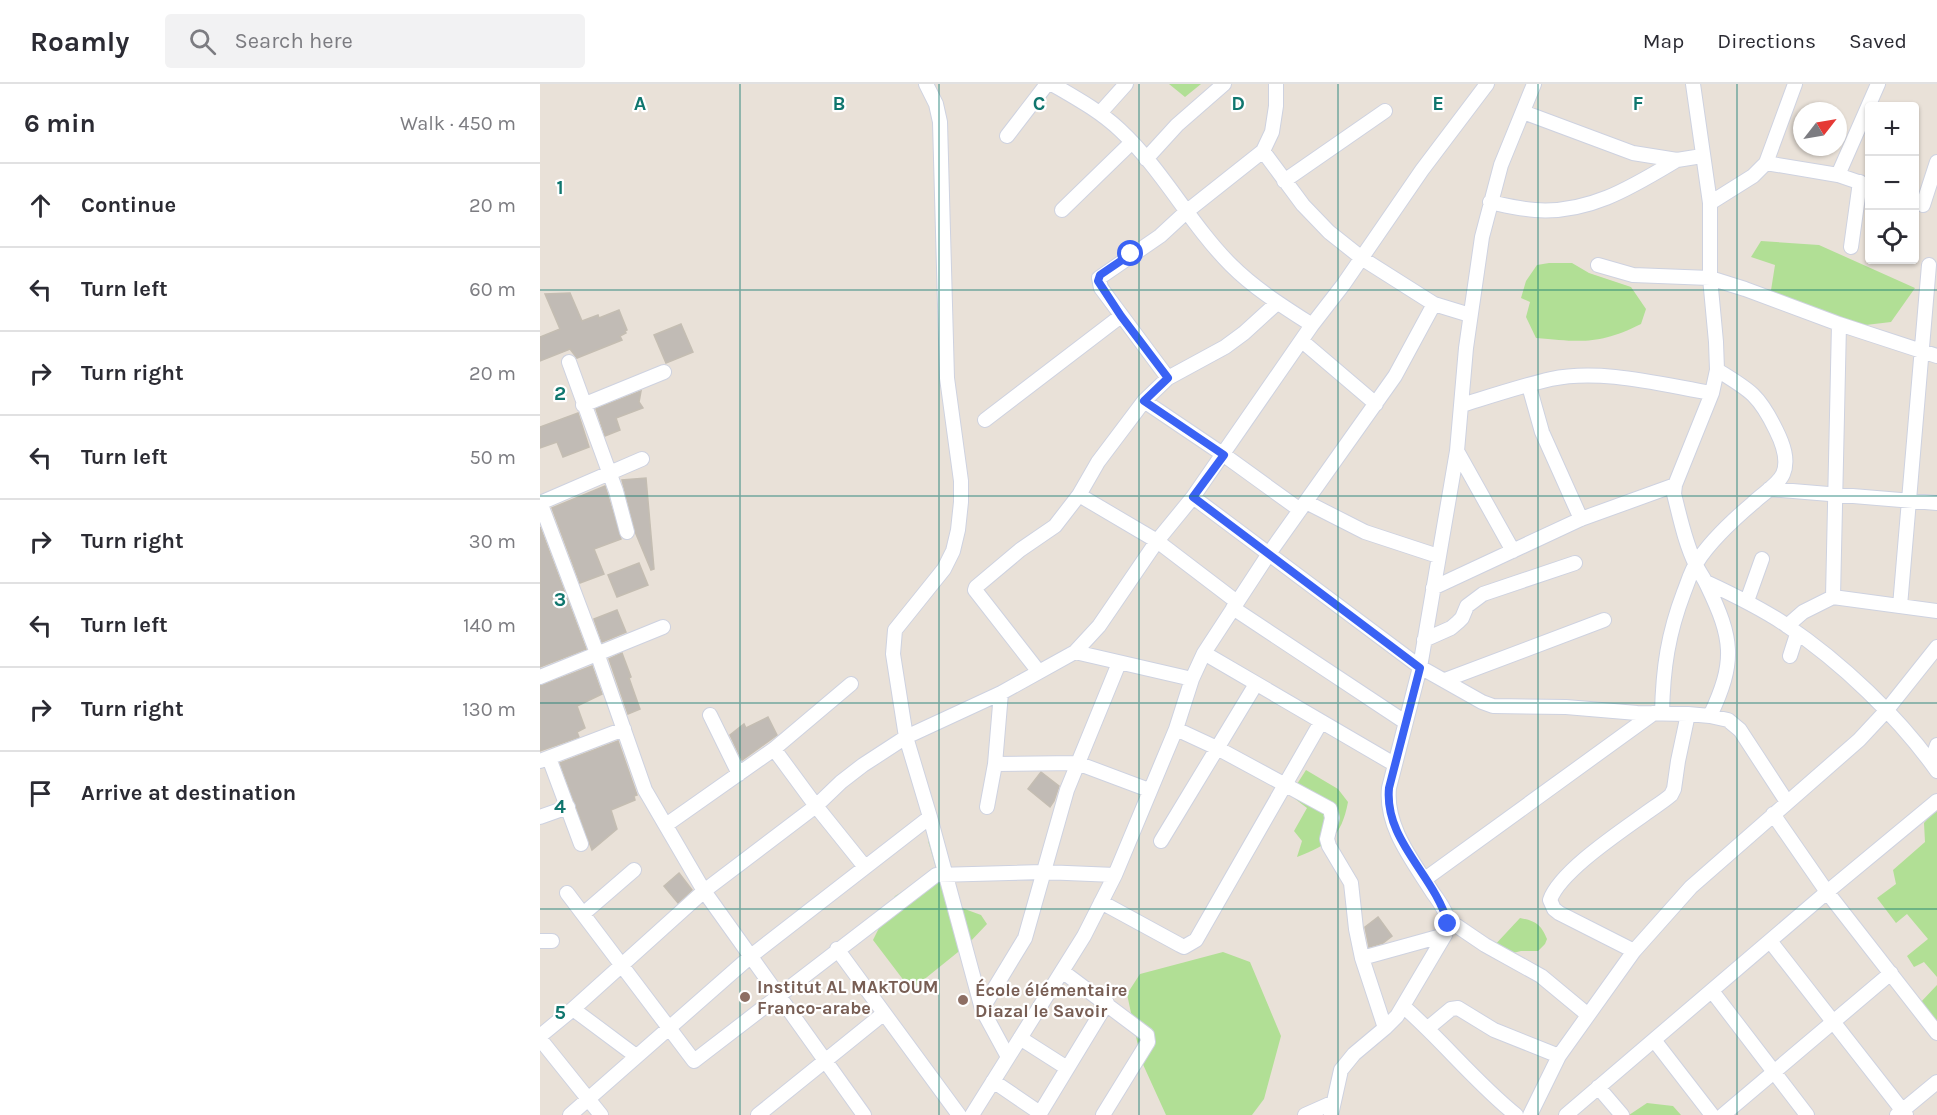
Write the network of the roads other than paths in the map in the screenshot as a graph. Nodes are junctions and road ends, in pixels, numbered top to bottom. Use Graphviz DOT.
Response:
graph roads {
  1 [pos="926,84"];
  2 [pos="1047,84"];
  3 [pos="1052,84"];
  4 [pos="1126,84"];
  5 [pos="1224,84"];
  6 [pos="1276,84"];
  7 [pos="1487,84"];
  8 [pos="1534,84"];
  9 [pos="1693,84"];
  10 [pos="1795,84"];
  11 [pos="1878,84"];
  12 [pos="1385,111"];
  13 [pos="1523,112"];
  14 [pos="1100,113"];
  15 [pos="1007,135"];
  16 [pos="1132,142"];
  17 [pos="1263,151"];
  18 [pos="1702,156"];
  19 [pos="1146,159"];
  20 [pos="1677,160"];
  21 [pos="1937,162"];
  22 [pos="1766,163"];
  23 [pos="1838,175"];
  24 [pos="1284,181"];
  25 [pos="1865,184"];
  26 [pos="1490,202"];
  27 [pos="1710,203"];
  28 [pos="1925,205"];
  29 [pos="1062,210"];
  30 [pos="1186,212"];
  31 [pos="1851,247"];
  32 [pos="1363,259"];
  33 [pos="1929,265"];
  34 [pos="1598,266"];
  35 [pos="1710,278"];
  36 [pos="1276,303"];
  37 [pos="1434,304"];
  38 [pos="1470,315"];
  39 [pos="1121,316"];
  40 [pos="1839,324"];
  41 [pos="1312,325"];
  42 [pos="1302,341"];
  43 [pos="1921,351"];
  44 [pos="1937,356"];
  45 [pos="569,362"];
  46 [pos="1717,370"];
  47 [pos="664,372"];
  48 [pos="1168,378"];
  49 [pos="1529,386"];
  50 [pos="1712,393"];
  51 [pos="1144,401"];
  52 [pos="1376,404"];
  53 [pos="583,405"];
  54 [pos="1462,405"];
  55 [pos="985,420"];
  56 [pos="1457,451"];
  57 [pos="1224,455"];
  58 [pos="642,459"];
  59 [pos="609,473"];
  60 [pos="1675,484"];
  61 [pos="1769,489"];
  62 [pos="1079,495"];
  63 [pos="1835,495"];
  64 [pos="1193,497"];
  65 [pos="1909,501"];
  66 [pos="540,503"];
  67 [pos="1937,503"];
  68 [pos="1303,506"];
  69 [pos="1581,519"];
  70 [pos="627,532"];
  71 [pos="1157,541"];
  72 [pos="1513,551"];
  73 [pos="1268,555"];
  74 [pos="1438,556"];
  75 [pos="1762,559"];
  76 [pos="1575,563"];
  77 [pos="1695,564"];
  78 [pos="1706,582"];
  79 [pos="1433,588"];
  80 [pos="1833,597"];
  81 [pos="1747,601"];
  82 [pos="1235,605"];
  83 [pos="1900,606"];
  84 [pos="1937,610"];
  85 [pos="1604,620"];
  86 [pos="663,627"];
  87 [pos="1792,630"];
  88 [pos="1424,640"];
  89 [pos="1937,647"];
  90 [pos="1074,652"];
  91 [pos="597,653"];
  92 [pos="1204,653"];
  93 [pos="1790,656"];
  94 [pos="1119,663"];
  95 [pos="1420,668"];
  96 [pos="1039,672"];
  97 [pos="540,677"];
  98 [pos="1192,679"];
  99 [pos="1445,680"];
  100 [pos="850,684"];
  101 [pos="1257,684"];
  102 [pos="1001,693"];
  103 [pos="1886,711"];
  104 [pos="1658,713"];
  105 [pos="1688,714"];
  106 [pos="710,715"];
  107 [pos="1710,716"];
  108 [pos="1321,722"];
  109 [pos="1405,722"];
  110 [pos="624,729"];
  111 [pos="1176,729"];
  112 [pos="906,737"];
  113 [pos="1937,745"];
  114 [pos="1217,748"];
  115 [pos="774,749"];
  116 [pos="544,760"];
  117 [pos="1077,763"];
  118 [pos="995,764"];
  119 [pos="1394,764"];
  120 [pos="1934,766"];
  121 [pos="739,774"];
  122 [pos="1285,784"];
  123 [pos="1149,789"];
  124 [pos="1937,801"];
  125 [pos="1787,802"];
  126 [pos="816,806"];
  127 [pos="568,807"];
  128 [pos="987,807"];
  129 [pos="1773,814"];
  130 [pos="540,817"];
  131 [pos="930,817"];
  132 [pos="666,825"];
  133 [pos="1161,841"];
  134 [pos="581,844"];
  135 [pos="865,867"];
  136 [pos="634,870"];
  137 [pos="1042,872"];
  138 [pos="944,873"];
  139 [pos="1115,875"];
  140 [pos="1425,879"];
  141 [pos="704,891"];
  142 [pos="1827,892"];
  143 [pos="567,893"];
  144 [pos="1101,902"];
  145 [pos="583,914"];
  146 [pos="1447,929"];
  147 [pos="1770,941"];
  148 [pos="837,949"];
  149 [pos="1634,951"];
  150 [pos="751,956"];
  151 [pos="1362,958"];
  152 [pos="622,966"];
  153 [pos="1062,971"];
  154 [pos="1890,973"];
  155 [pos="1712,991"];
  156 [pos="779,995"];
  157 [pos="1107,1003"];
  158 [pos="1403,1006"];
  159 [pos="573,1009"];
  160 [pos="982,1009"];
  161 [pos="883,1014"];
  162 [pos="1588,1015"];
  163 [pos="1833,1022"];
  164 [pos="668,1027"];
  165 [pos="1385,1028"];
  166 [pos="1428,1028"];
  167 [pos="1937,1033"];
  168 [pos="540,1038"];
  169 [pos="1020,1038"];
  170 [pos="1654,1040"];
  171 [pos="636,1056"];
  172 [pos="1559,1056"];
  173 [pos="1008,1057"];
  174 [pos="825,1060"];
  175 [pos="1067,1068"];
  176 [pos="1774,1072"];
  177 [pos="993,1081"];
  178 [pos="1937,1082"];
  179 [pos="1598,1087"];
  180 [pos="588,1099"];
  181 [pos="1331,1109"];
  182 [pos="1902,1113"];
  183 [pos="1040,1114"];
  184 [pos="570,1115"];
  185 [pos="601,1115"];
  186 [pos="758,1115"];
  187 [pos="864,1115"];
  188 [pos="959,1115"];
  189 [pos="972,1115"];
  190 [pos="1103,1115"];
  191 [pos="1305,1115"];
  192 [pos="1516,1115"];
  193 [pos="1530,1115"];
  194 [pos="1566,1115"];
  195 [pos="1622,1115"];
  196 [pos="1712,1115"];
  197 [pos="1723,1115"];
  198 [pos="1807,1115"];
  1 -- 112 [label="street"];
  2 -- 15 [label="street"];
  3 -- 14 [label="street"];
  4 -- 14 [label="street"];
  5 -- 19 [label="street"];
  6 -- 17 [label="street"];
  7 -- 32 [label="street"];
  8 -- 13 [label="street"];
  9 -- 18 [label="street"];
  10 -- 22 [label="street"];
  11 -- 23 [label="street"];
  12 -- 24 [label="street"];
  13 -- 20 [label="street"];
  13 -- 26 [label="street"];
  14 -- 16 [label="street"];
  16 -- 19 [label="street"];
  16 -- 29 [label="street"];
  17 -- 24 [label="street"];
  17 -- 30 [label="street"];
  18 -- 20 [label="street"];
  18 -- 27 [label="street"];
  19 -- 30 [label="street"];
  20 -- 26 [label="street"];
  21 -- 28 [label="street"];
  22 -- 23 [label="street"];
  22 -- 27 [label="street"];
  23 -- 25 [label="street"];
  24 -- 32 [label="street"];
  25 -- 31 [label="street"];
  26 -- 38 [label="street"];
  27 -- 35 [label="street"];
  30 -- 36 [label="street"];
  30 -- 39 [label="street"];
  32 -- 37 [label="street"];
  32 -- 41 [label="street"];
  33 -- 43 [label="street"];
  34 -- 35 [label="street"];
  35 -- 40 [label="street"];
  35 -- 46 [label="street"];
  36 -- 41 [label="street"];
  36 -- 48 [label="street"];
  37 -- 38 [label="street"];
  37 -- 52 [label="street"];
  38 -- 54 [label="street"];
  39 -- 48 [label="street"];
  39 -- 55 [label="street"];
  40 -- 43 [label="street"];
  40 -- 63 [label="street"];
  41 -- 42 [label="street"];
  42 -- 52 [label="street"];
  42 -- 57 [label="street"];
  43 -- 44 [label="street"];
  43 -- 65 [label="street"];
  45 -- 53 [label="street"];
  46 -- 50 [label="street"];
  46 -- 61 [label="street"];
  47 -- 53 [label="street"];
  48 -- 51 [label="street"];
  49 -- 50 [label="street"];
  49 -- 54 [label="street"];
  49 -- 69 [label="street"];
  50 -- 60 [label="street"];
  51 -- 57 [label="street"];
  51 -- 62 [label="street"];
  52 -- 68 [label="street"];
  53 -- 59 [label="street"];
  54 -- 56 [label="street"];
  56 -- 72 [label="street"];
  56 -- 74 [label="street"];
  57 -- 64 [label="street"];
  57 -- 68 [label="street"];
  58 -- 59 [label="street"];
  59 -- 66 [label="street"];
  59 -- 70 [label="street"];
  60 -- 69 [label="street"];
  60 -- 77 [label="street"];
  61 -- 63 [label="street"];
  61 -- 77 [label="street"];
  62 -- 71 [label="street"];
  62 -- 96 [label="street"];
  63 -- 65 [label="street"];
  63 -- 80 [label="street"];
  64 -- 71 [label="street"];
  64 -- 73 [label="street"];
  65 -- 67 [label="street"];
  65 -- 83 [label="street"];
  66 -- 91 [label="street"];
  68 -- 73 [label="street"];
  68 -- 74 [label="street"];
  69 -- 72 [label="street"];
  71 -- 82 [label="street"];
  71 -- 90 [label="street"];
  72 -- 79 [label="street"];
  73 -- 82 [label="street"];
  73 -- 95 [label="street"];
  74 -- 79 [label="street"];
  75 -- 81 [label="street"];
  76 -- 88 [label="street"];
  77 -- 78 [label="street"];
  77 -- 104 [label="street"];
  78 -- 81 [label="street"];
  78 -- 107 [label="street"];
  79 -- 88 [label="street"];
  80 -- 83 [label="street"];
  80 -- 87 [label="street"];
  81 -- 87 [label="street"];
  82 -- 92 [label="street"];
  82 -- 109 [label="street"];
  83 -- 84 [label="street"];
  85 -- 99 [label="street"];
  86 -- 91 [label="street"];
  87 -- 93 [label="street"];
  87 -- 103 [label="street"];
  88 -- 95 [label="street"];
  89 -- 103 [label="street"];
  90 -- 94 [label="street"];
  90 -- 96 [label="street"];
  91 -- 97 [label="street"];
  91 -- 110 [label="street"];
  92 -- 98 [label="street"];
  92 -- 101 [label="street"];
  94 -- 98 [label="street"];
  94 -- 117 [label="street"];
  95 -- 99 [label="street"];
  95 -- 109 [label="street"];
  96 -- 102 [label="street"];
  98 -- 111 [label="street"];
  99 -- 104 [label="street"];
  100 -- 115 [label="street"];
  101 -- 108 [label="street"];
  101 -- 114 [label="street"];
  102 -- 112 [label="street"];
  102 -- 118 [label="street"];
  103 -- 120 [label="street"];
  103 -- 125 [label="street"];
  104 -- 105 [label="street"];
  104 -- 140 [label="street"];
  105 -- 107 [label="street"];
  105 -- 149 [label="street"];
  106 -- 121 [label="street"];
  107 -- 125 [label="street"];
  108 -- 119 [label="street"];
  108 -- 122 [label="street"];
  109 -- 119 [label="street"];
  110 -- 116 [label="street"];
  110 -- 132 [label="street"];
  111 -- 114 [label="street"];
  111 -- 123 [label="street"];
  112 -- 126 [label="street"];
  112 -- 131 [label="street"];
  113 -- 120 [label="street"];
  114 -- 122 [label="street"];
  114 -- 133 [label="street"];
  115 -- 121 [label="street"];
  115 -- 126 [label="street"];
  116 -- 127 [label="street"];
  117 -- 118 [label="street"];
  117 -- 123 [label="street"];
  117 -- 137 [label="street"];
  118 -- 128 [label="street"];
  119 -- 140 [label="street"];
  121 -- 132 [label="street"];
  122 -- 144 [label="street"];
  122 -- 151 [label="street"];
  123 -- 139 [label="street"];
  124 -- 142 [label="street"];
  125 -- 129 [label="street"];
  126 -- 135 [label="street"];
  126 -- 141 [label="street"];
  127 -- 130 [label="street"];
  127 -- 134 [label="street"];
  129 -- 142 [label="street"];
  129 -- 149 [label="street"];
  131 -- 135 [label="street"];
  131 -- 138 [label="street"];
  132 -- 141 [label="street"];
  135 -- 150 [label="street"];
  136 -- 145 [label="street"];
  137 -- 138 [label="street"];
  137 -- 139 [label="street"];
  137 -- 160 [label="street"];
  138 -- 148 [label="street"];
  138 -- 160 [label="street"];
  139 -- 144 [label="street"];
  140 -- 146 [label="street"];
  141 -- 150 [label="street"];
  141 -- 152 [label="street"];
  142 -- 147 [label="street"];
  142 -- 154 [label="street"];
  143 -- 145 [label="street"];
  144 -- 153 [label="street"];
  145 -- 152 [label="street"];
  146 -- 151 [label="street"];
  146 -- 158 [label="street"];
  146 -- 162 [label="street"];
  147 -- 155 [label="street"];
  147 -- 163 [label="street"];
  148 -- 156 [label="street"];
  148 -- 161 [label="street"];
  149 -- 162 [label="street"];
  150 -- 156 [label="street"];
  150 -- 164 [label="street"];
  151 -- 165 [label="street"];
  152 -- 159 [label="street"];
  152 -- 164 [label="street"];
  153 -- 157 [label="street"];
  153 -- 169 [label="street"];
  154 -- 163 [label="street"];
  154 -- 167 [label="street"];
  155 -- 170 [label="street"];
  155 -- 176 [label="street"];
  156 -- 164 [label="street"];
  156 -- 174 [label="street"];
  157 -- 175 [label="street"];
  157 -- 190 [label="street"];
  158 -- 165 [label="street"];
  158 -- 166 [label="street"];
  159 -- 168 [label="street"];
  159 -- 171 [label="street"];
  160 -- 173 [label="street"];
  161 -- 174 [label="street"];
  161 -- 188 [label="street"];
  162 -- 172 [label="street"];
  163 -- 176 [label="street"];
  163 -- 182 [label="street"];
  164 -- 171 [label="street"];
  165 -- 181 [label="street"];
  166 -- 172 [label="street"];
  166 -- 192 [label="street"];
  168 -- 180 [label="street"];
  169 -- 173 [label="street"];
  169 -- 175 [label="street"];
  170 -- 179 [label="street"];
  170 -- 196 [label="street"];
  171 -- 180 [label="street"];
  172 -- 193 [label="street"];
  173 -- 177 [label="street"];
  174 -- 186 [label="street"];
  174 -- 187 [label="street"];
  175 -- 183 [label="street"];
  176 -- 197 [label="street"];
  176 -- 198 [label="street"];
  177 -- 183 [label="street"];
  177 -- 189 [label="street"];
  178 -- 182 [label="street"];
  179 -- 194 [label="street"];
  179 -- 195 [label="street"];
  180 -- 184 [label="street"];
  180 -- 185 [label="street"];
  181 -- 191 [label="street"];
}
